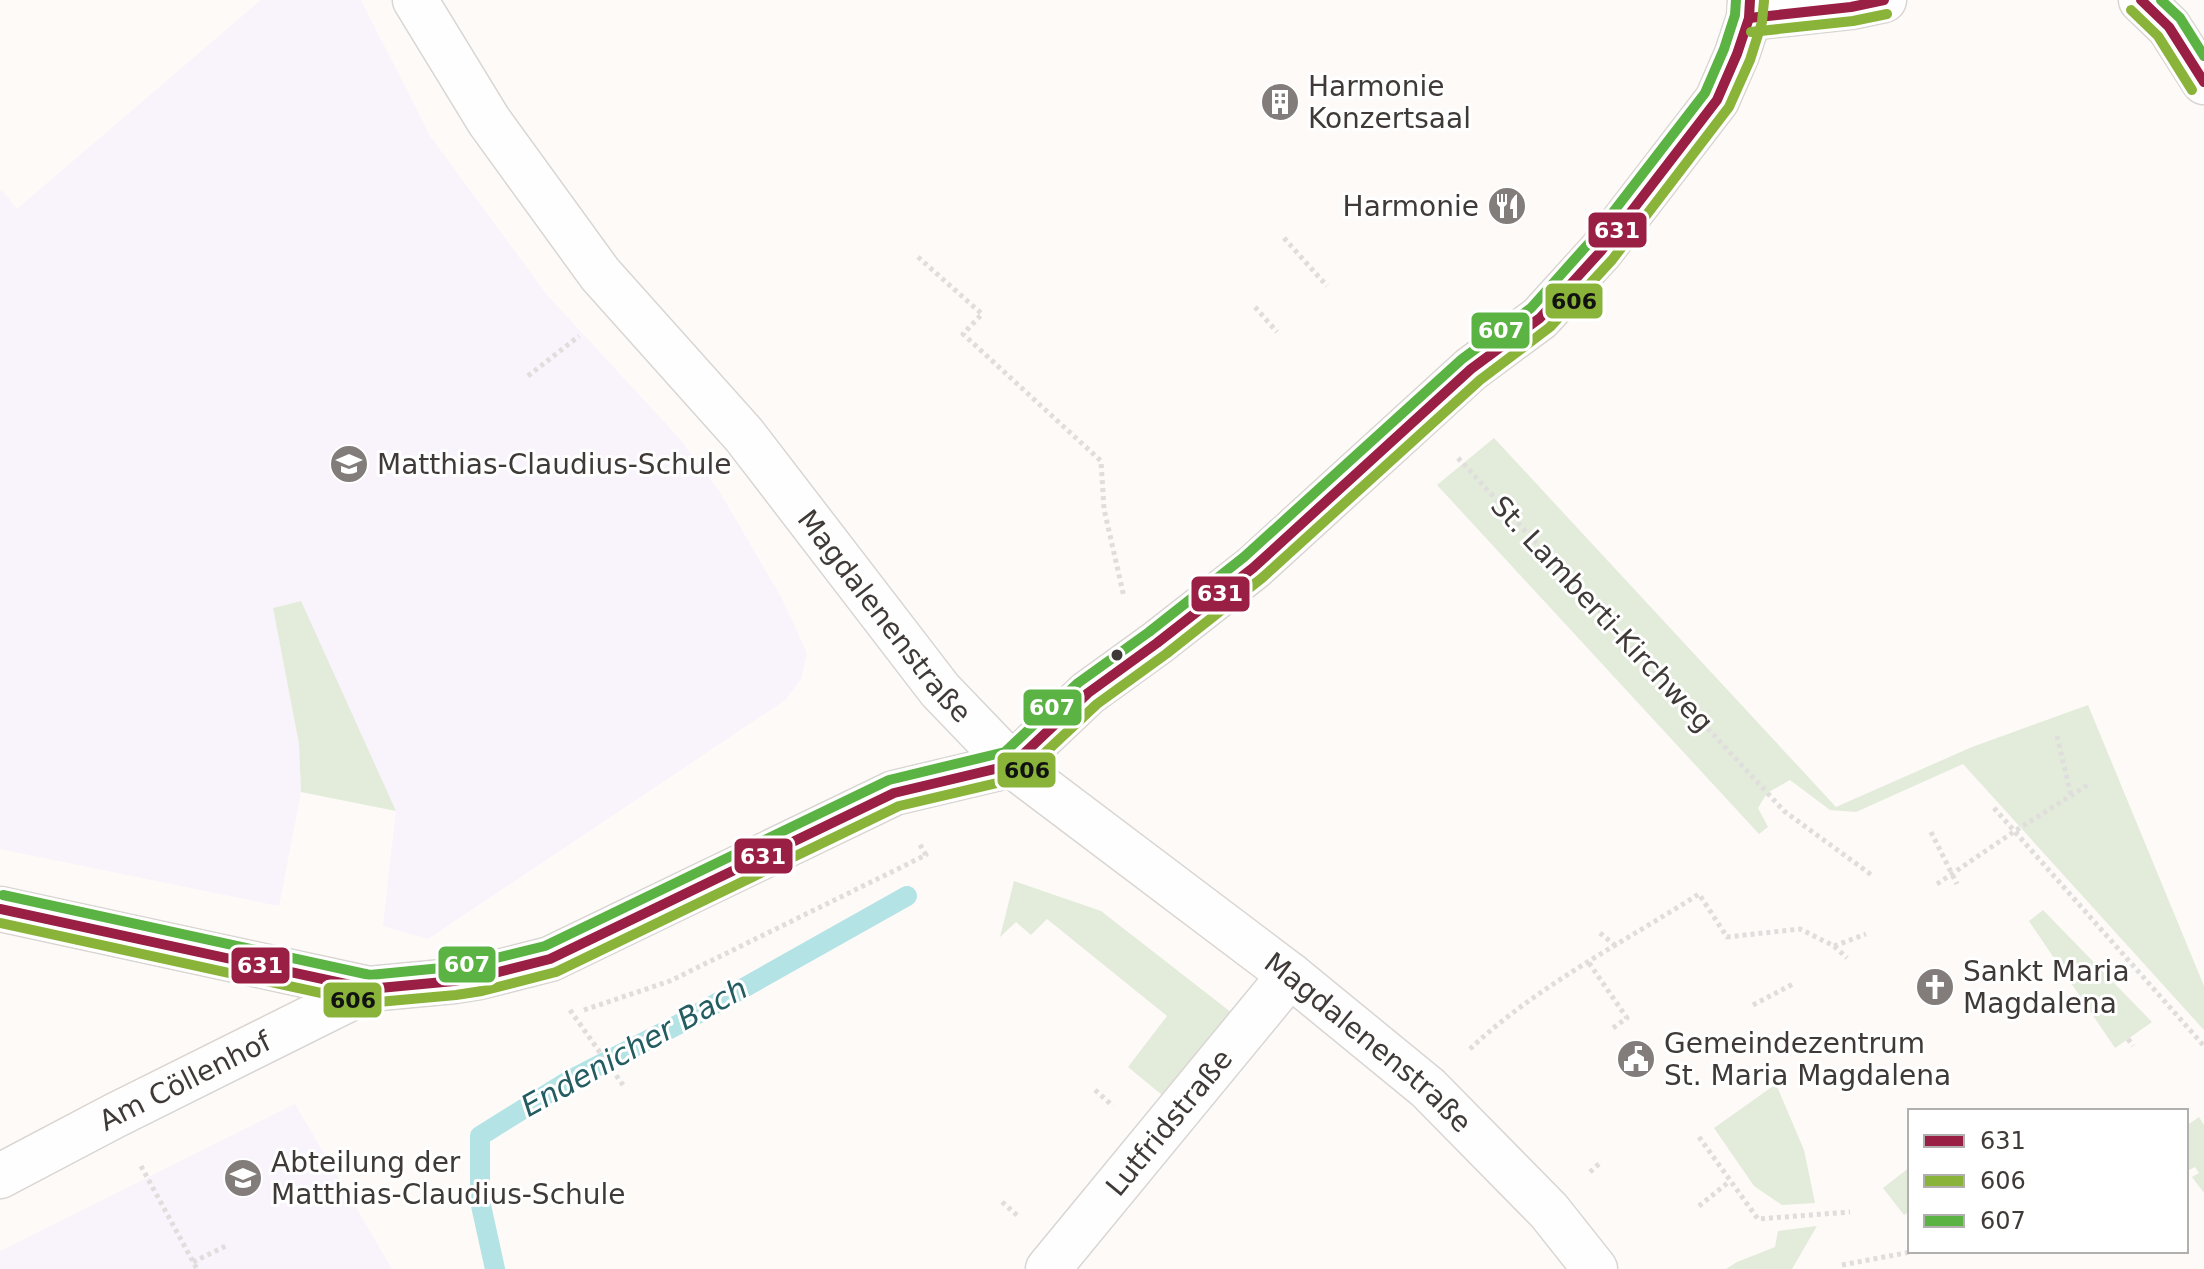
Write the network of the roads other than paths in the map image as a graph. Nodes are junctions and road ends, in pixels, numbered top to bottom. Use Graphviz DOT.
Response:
graph roads {
  1 [pos="415,0"];
  2 [pos="1884,0"];
  3 [pos="2141,0"];
  4 [pos="1749,9"];
  5 [pos="2204,82"];
  6 [pos="1012,765"];
  7 [pos="0,909"];
  8 [pos="1290,975"];
  9 [pos="369,989"];
  10 [pos="0,1176"];
  11 [pos="1048,1269"];
  12 [pos="1595,1269"];
  1 -- 6 [label="street, Magdalenenstraße"];
  2 -- 4 [label="street"];
  3 -- 5 [label="street"];
  4 -- 6 [label="street"];
  6 -- 8 [label="street, Magdalenenstraße"];
  6 -- 9 [label="street"];
  7 -- 9 [label="street"];
  8 -- 11 [label="street, Lutfridstraße"];
  8 -- 12 [label="street, Magdalenenstraße"];
  9 -- 10 [label="street, Am Cöllenhof"];
}
